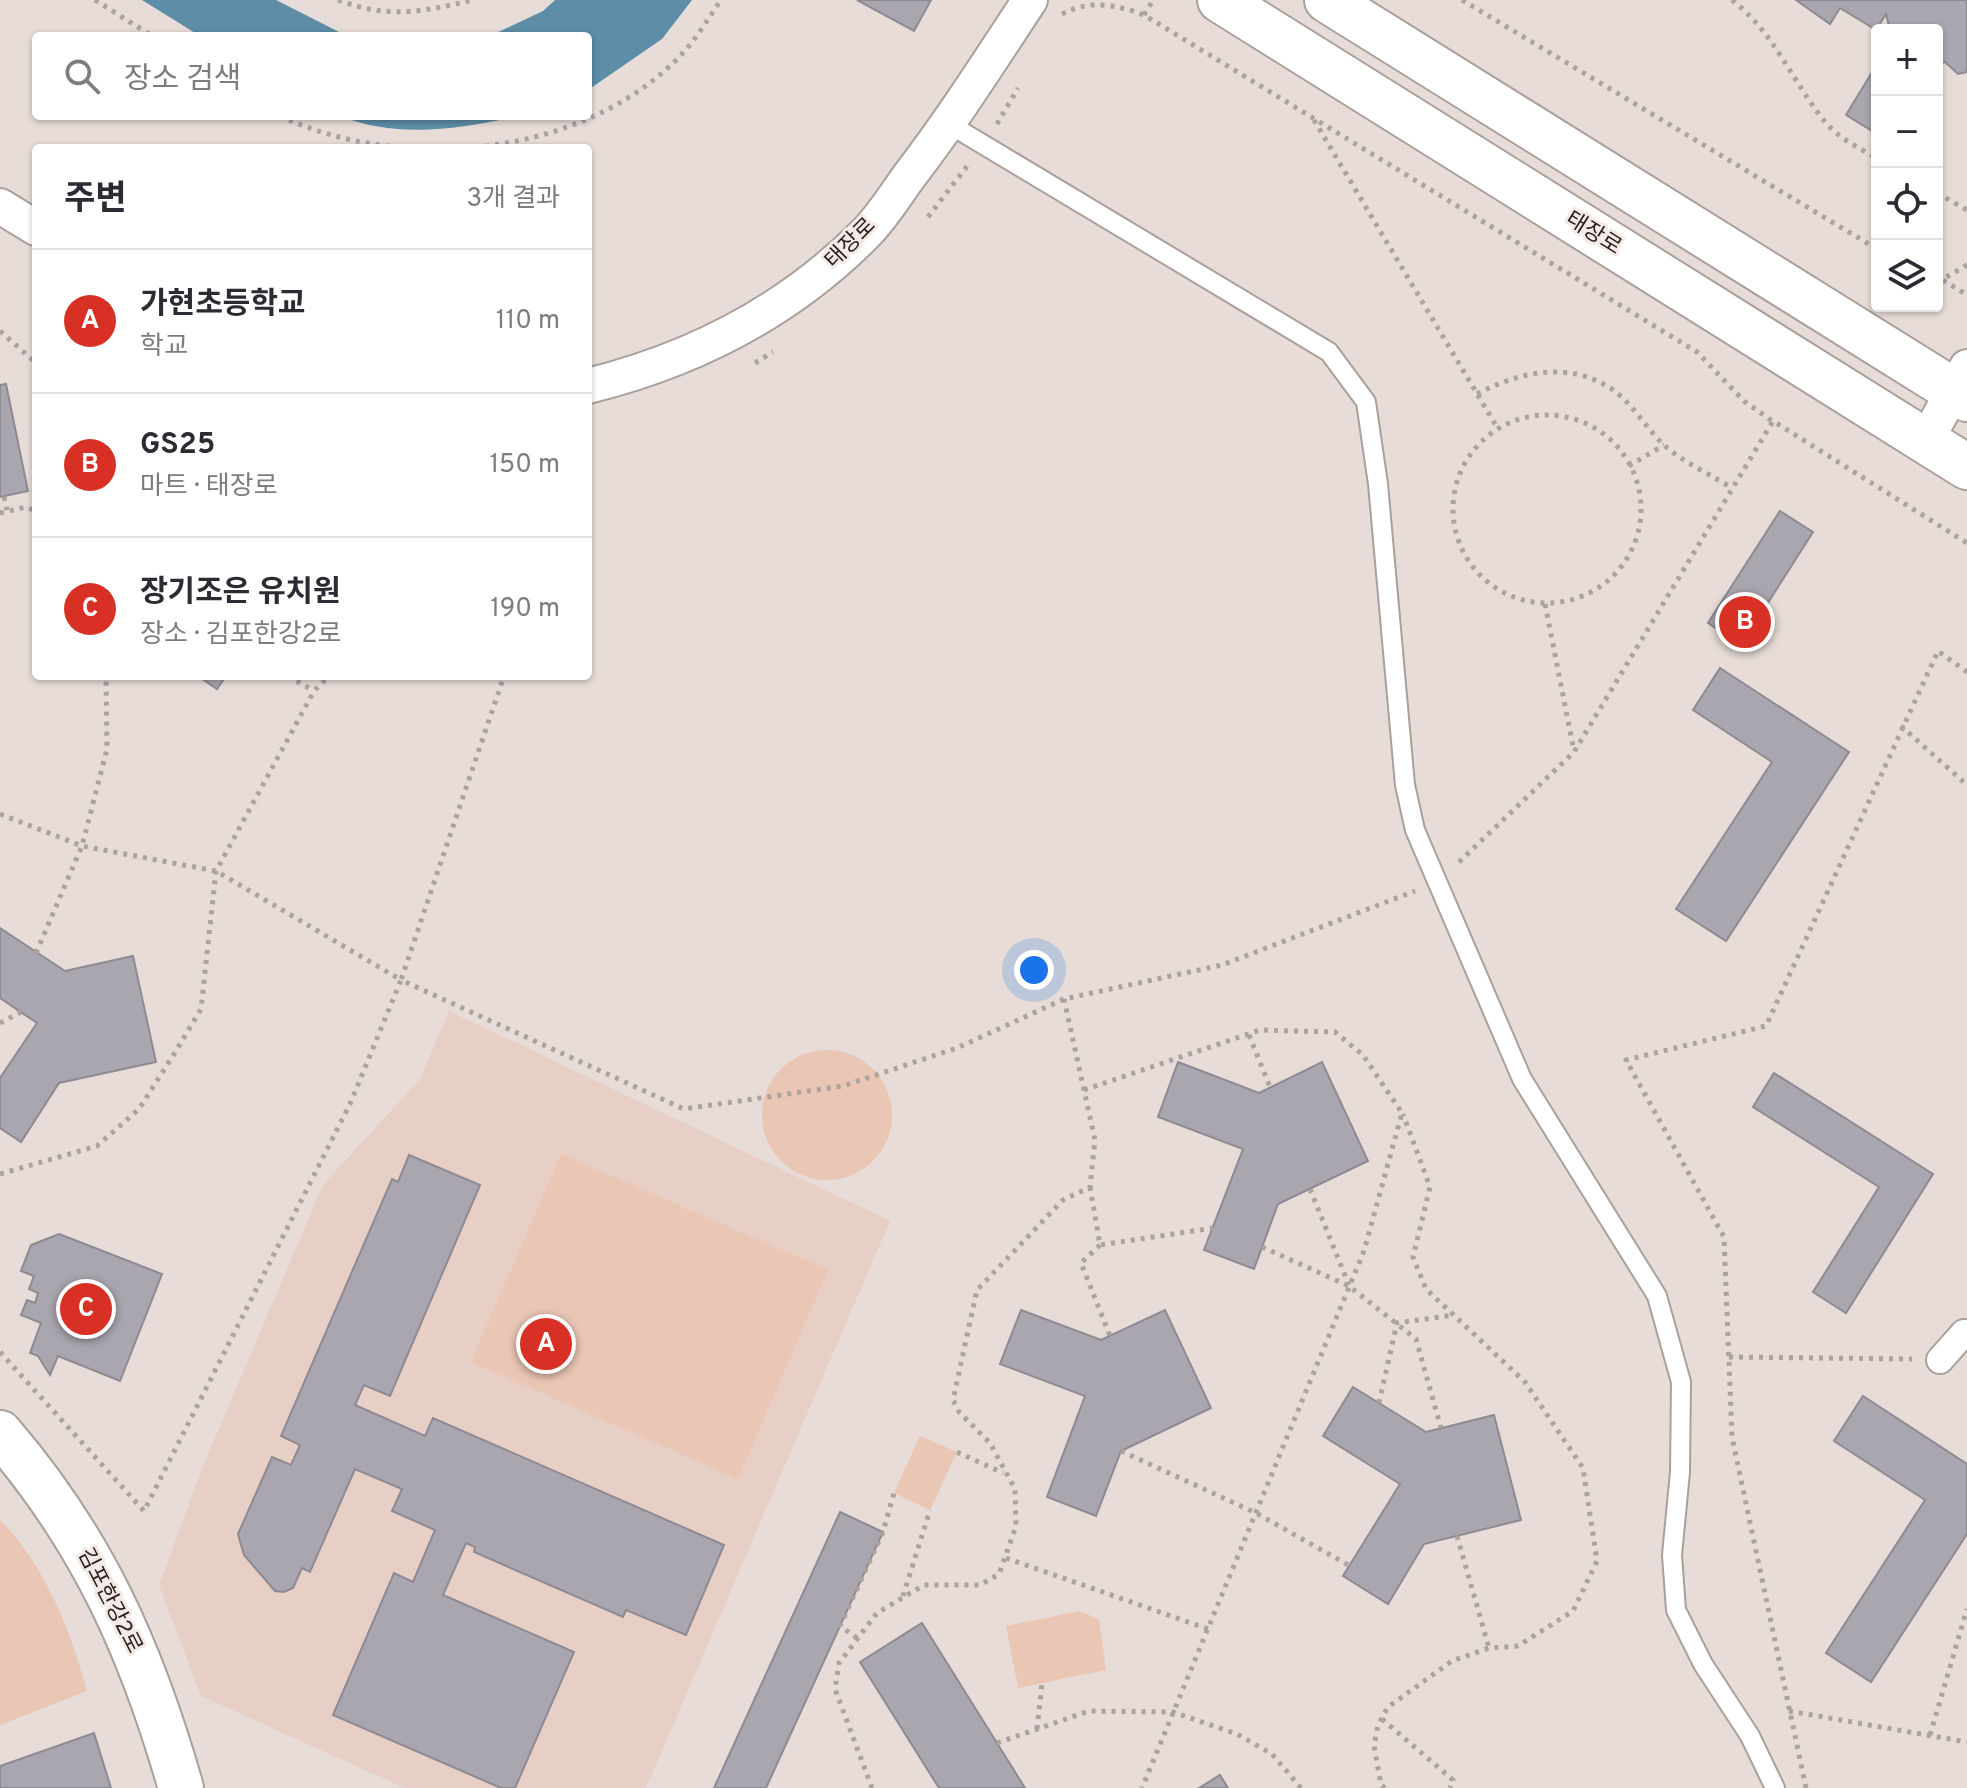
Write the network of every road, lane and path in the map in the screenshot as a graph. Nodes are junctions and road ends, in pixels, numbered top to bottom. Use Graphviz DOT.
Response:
graph roads {
  1 [pos="95,0"];
  2 [pos="338,0"];
  3 [pos="473,0"];
  4 [pos="721,0"];
  5 [pos="1030,0"];
  6 [pos="1153,0"];
  7 [pos="1220,0"];
  8 [pos="1327,0"];
  9 [pos="1462,0"];
  10 [pos="1732,0"];
  11 [pos="146,32"];
  12 [pos="592,115"];
  13 [pos="1312,116"];
  14 [pos="288,120"];
  15 [pos="582,120"];
  16 [pos="949,124"];
  17 [pos="376,144"];
  18 [pos="494,144"];
  19 [pos="1871,154"];
  20 [pos="1943,196"];
  21 [pos="0,206"];
  22 [pos="1967,210"];
  23 [pos="32,226"];
  24 [pos="1871,245"];
  25 [pos="1967,265"];
  26 [pos="1943,277"];
  27 [pos="1943,281"];
  28 [pos="1967,295"];
  29 [pos="0,331"];
  30 [pos="32,359"];
  31 [pos="592,385"];
  32 [pos="1962,386"];
  33 [pos="1477,394"];
  34 [pos="1773,421"];
  35 [pos="1498,429"];
  36 [pos="1925,442"];
  37 [pos="1664,445"];
  38 [pos="1629,466"];
  39 [pos="1967,467"];
  40 [pos="1732,488"];
  41 [pos="4,497"];
  42 [pos="32,509"];
  43 [pos="7,510"];
  44 [pos="0,513"];
  45 [pos="1967,543"];
  46 [pos="1544,604"];
  47 [pos="1967,672"];
  48 [pos="106,680"];
  49 [pos="295,680"];
  50 [pos="325,680"];
  51 [pos="503,680"];
  52 [pos="314,691"];
  53 [pos="1901,726"];
  54 [pos="1574,752"];
  55 [pos="1967,785"];
  56 [pos="0,814"];
  57 [pos="82,846"];
  58 [pos="216,871"];
  59 [pos="1438,882"];
  60 [pos="36,953"];
  61 [pos="401,980"];
  62 [pos="1064,999"];
  63 [pos="21,1012"];
  64 [pos="0,1023"];
  65 [pos="1249,1035"];
  66 [pos="1270,1087"];
  67 [pos="1084,1090"];
  68 [pos="1402,1113"];
  69 [pos="0,1174"];
  70 [pos="1090,1187"];
  71 [pos="1310,1189"];
  72 [pos="1213,1228"];
  73 [pos="1100,1245"];
  74 [pos="1262,1247"];
  75 [pos="1349,1286"];
  76 [pos="1454,1315"];
  77 [pos="1397,1323"];
  78 [pos="1964,1333"];
  79 [pos="1110,1336"];
  80 [pos="0,1352"];
  81 [pos="1729,1357"];
  82 [pos="1940,1360"];
  83 [pos="1379,1403"];
  84 [pos="1441,1428"];
  85 [pos="0,1433"];
  86 [pos="1121,1451"];
  87 [pos="957,1452"];
  88 [pos="1004,1473"];
  89 [pos="894,1493"];
  90 [pos="930,1510"];
  91 [pos="1256,1513"];
  92 [pos="1457,1536"];
  93 [pos="1006,1558"];
  94 [pos="1350,1566"];
  95 [pos="902,1598"];
  96 [pos="1967,1609"];
  97 [pos="1208,1629"];
  98 [pos="857,1638"];
  99 [pos="1489,1648"];
  100 [pos="1042,1683"];
  101 [pos="1789,1711"];
  102 [pos="1173,1712"];
  103 [pos="1382,1719"];
  104 [pos="1037,1729"];
  105 [pos="1930,1735"];
  106 [pos="1967,1742"];
  107 [pos="997,1743"];
  108 [pos="1380,1787"];
  109 [pos="181,1788"];
  110 [pos="872,1788"];
  111 [pos="1142,1788"];
  112 [pos="1301,1788"];
  113 [pos="1450,1788"];
  114 [pos="1775,1788"];
  115 [pos="1806,1788"];
  1 -- 11 [label="path"];
  2 -- 3 [label="path"];
  4 -- 12 [label="path"];
  5 -- 16 [label="street, 태장로"];
  6 -- 13 [label="path"];
  7 -- 36 [label="street, 태장로"];
  8 -- 32 [label="street"];
  9 -- 24 [label="path"];
  10 -- 19 [label="path"];
  13 -- 33 [label="path"];
  13 -- 34 [label="path"];
  14 -- 17 [label="path"];
  15 -- 18 [label="path"];
  16 -- 31 [label="street, 태장로"];
  16 -- 59 [label="lane"];
  20 -- 22 [label="path"];
  21 -- 23 [label="street"];
  25 -- 26 [label="path"];
  27 -- 28 [label="path"];
  29 -- 30 [label="path"];
  32 -- 36 [label="street"];
  33 -- 35 [label="path"];
  33 -- 37 [label="path"];
  34 -- 40 [label="path"];
  34 -- 45 [label="path"];
  35 -- 38 [label="path"];
  35 -- 46 [label="path"];
  36 -- 39 [label="street, 태장로"];
  37 -- 38 [label="path"];
  37 -- 40 [label="path"];
  38 -- 46 [label="path"];
  40 -- 54 [label="path"];
  41 -- 43 [label="path"];
  42 -- 43 [label="path"];
  43 -- 44 [label="path"];
  46 -- 54 [label="path"];
  47 -- 53 [label="path"];
  48 -- 57 [label="path"];
  49 -- 52 [label="path"];
  50 -- 52 [label="path"];
  51 -- 61 [label="path"];
  52 -- 58 [label="path"];
  53 -- 55 [label="path"];
  53 -- 81 [label="path"];
  54 -- 59 [label="path"];
  56 -- 57 [label="path"];
  57 -- 58 [label="path"];
  57 -- 60 [label="path"];
  58 -- 61 [label="path"];
  58 -- 69 [label="path"];
  59 -- 62 [label="path"];
  59 -- 114 [label="lane"];
  61 -- 62 [label="path"];
  61 -- 80 [label="path"];
  62 -- 67 [label="path"];
  63 -- 64 [label="path"];
  65 -- 66 [label="path"];
  65 -- 67 [label="path"];
  65 -- 68 [label="path"];
  67 -- 70 [label="path"];
  68 -- 75 [label="path"];
  68 -- 76 [label="path"];
  70 -- 73 [label="path"];
  70 -- 88 [label="path"];
  71 -- 75 [label="path"];
  72 -- 73 [label="path"];
  73 -- 79 [label="path"];
  74 -- 75 [label="path"];
  75 -- 77 [label="path"];
  75 -- 91 [label="path"];
  76 -- 77 [label="path"];
  76 -- 99 [label="path"];
  77 -- 83 [label="path"];
  77 -- 84 [label="path"];
  78 -- 82 [label="street"];
  81 -- 82 [label="path"];
  81 -- 101 [label="path"];
  85 -- 109 [label="street, 김포한강2로"];
  86 -- 91 [label="path"];
  87 -- 88 [label="path"];
  88 -- 93 [label="path"];
  89 -- 98 [label="path"];
  90 -- 95 [label="path"];
  91 -- 94 [label="path"];
  91 -- 97 [label="path"];
  92 -- 99 [label="path"];
  93 -- 95 [label="path"];
  93 -- 97 [label="path"];
  95 -- 98 [label="path"];
  96 -- 105 [label="path"];
  97 -- 102 [label="path"];
  98 -- 110 [label="path"];
  99 -- 103 [label="path"];
  100 -- 104 [label="path"];
  101 -- 105 [label="path"];
  101 -- 115 [label="path"];
  102 -- 104 [label="path"];
  102 -- 111 [label="path"];
  102 -- 112 [label="path"];
  103 -- 108 [label="path"];
  103 -- 113 [label="path"];
  104 -- 107 [label="path"];
  105 -- 106 [label="path"];
}
